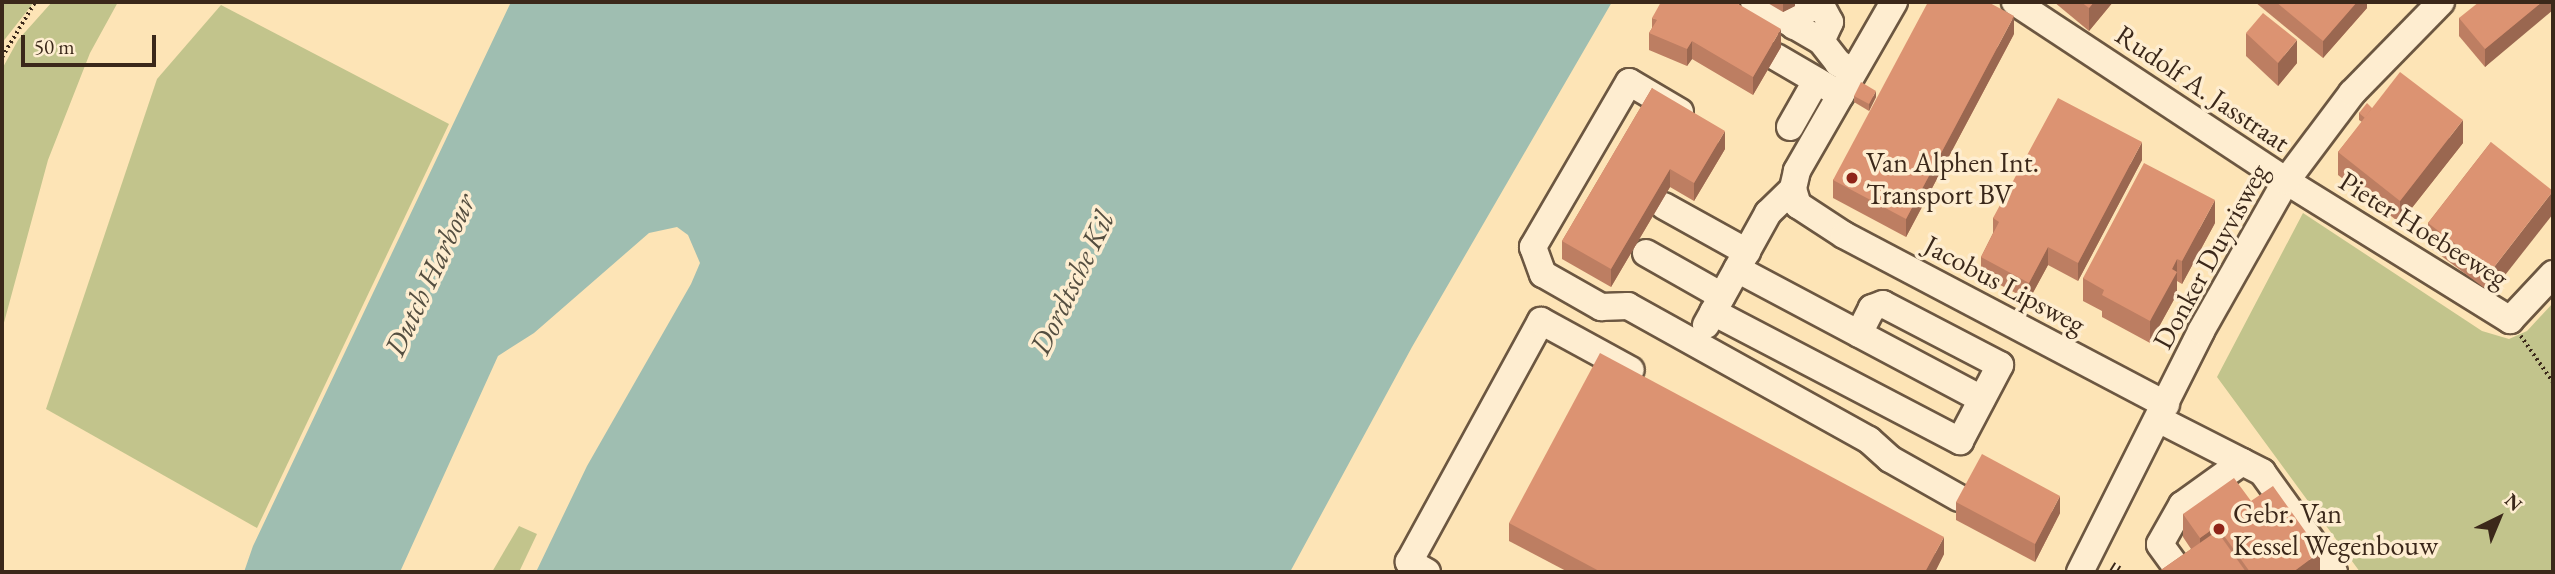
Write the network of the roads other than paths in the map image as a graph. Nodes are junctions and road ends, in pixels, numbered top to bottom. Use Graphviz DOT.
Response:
graph roads {
  1 [pos="1754,2"];
  2 [pos="1894,2"];
  3 [pos="2015,2"];
  4 [pos="2431,5"];
  5 [pos="1776,57"];
  6 [pos="1853,72"];
  7 [pos="1816,81"];
  8 [pos="1840,95"];
  9 [pos="1690,118"];
  10 [pos="1790,127"];
  11 [pos="2286,181"];
  12 [pos="1793,189"];
  13 [pos="1664,206"];
  14 [pos="1646,253"];
  15 [pos="1742,261"];
  16 [pos="2553,274"];
  17 [pos="1718,304"];
  18 [pos="1859,334"];
  19 [pos="1696,343"];
  20 [pos="1659,385"];
  21 [pos="1982,399"];
  22 [pos="2162,412"];
  23 [pos="2242,462"];
  24 [pos="1959,498"];
  25 [pos="1427,572"];
  26 [pos="2080,572"];
  27 [pos="2180,572"];
  28 [pos="2334,572"];
  1 -- 6 [label="street"];
  2 -- 6 [label="street"];
  3 -- 11 [label="street, Rudolf A. Jasstraat"];
  4 -- 11 [label="street, Donker Duyvisweg"];
  5 -- 7 [label="street"];
  6 -- 8 [label="street"];
  7 -- 8 [label="street"];
  7 -- 10 [label="street"];
  8 -- 12 [label="street"];
  9 -- 19 [label="street"];
  11 -- 16 [label="street, Pieter Hoebeeweg"];
  11 -- 22 [label="street, Donker Duyvisweg"];
  12 -- 15 [label="street"];
  12 -- 22 [label="street, Jacobus Lipsweg"];
  13 -- 15 [label="street"];
  14 -- 17 [label="street"];
  15 -- 17 [label="street"];
  15 -- 18 [label="street"];
  17 -- 19 [label="street"];
  17 -- 21 [label="street"];
  18 -- 21 [label="street"];
  18 -- 21 [label="street"];
  19 -- 24 [label="street"];
  20 -- 25 [label="street"];
  22 -- 23 [label="street, Jacobus Lipsweg"];
  22 -- 26 [label="street, Donker Duyvisweg"];
  23 -- 27 [label="street"];
  23 -- 28 [label="street, Jacobus Lipsweg"];
}
